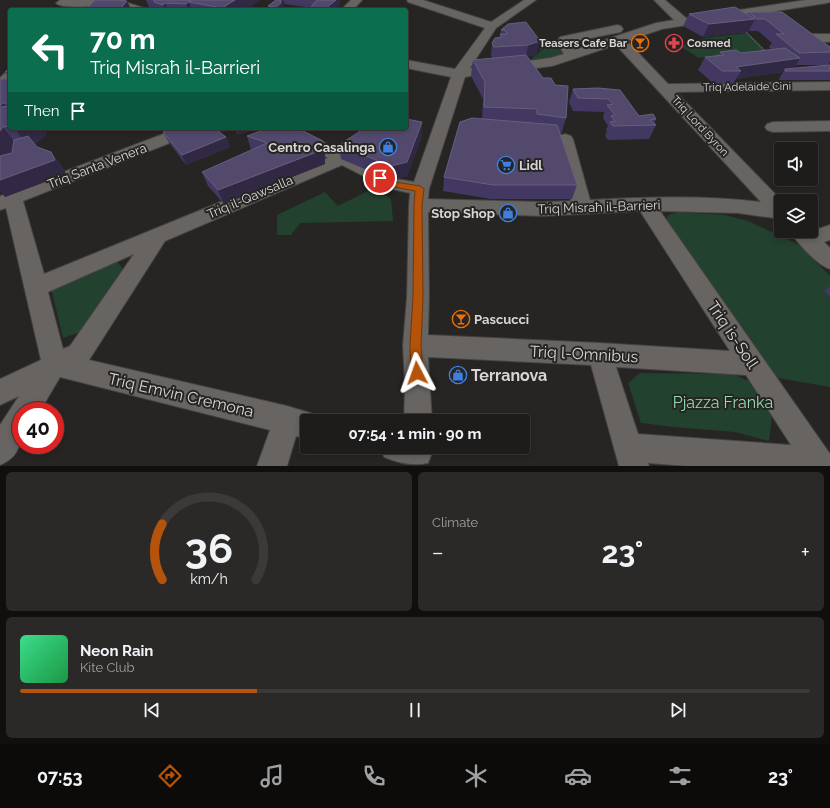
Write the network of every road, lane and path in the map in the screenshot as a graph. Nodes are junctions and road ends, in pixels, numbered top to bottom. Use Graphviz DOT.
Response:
graph roads {
  1 [pos="102,0"];
  2 [pos="108,0"];
  3 [pos="357,0"];
  4 [pos="412,0"];
  5 [pos="531,0"];
  6 [pos="659,0"];
  7 [pos="755,0"];
  8 [pos="827,0"];
  9 [pos="61,3"];
  10 [pos="134,8"];
  11 [pos="349,8"];
  12 [pos="768,10"];
  13 [pos="781,19"];
  14 [pos="683,22"];
  15 [pos="492,26"];
  16 [pos="660,26"];
  17 [pos="743,29"];
  18 [pos="793,29"];
  19 [pos="529,35"];
  20 [pos="805,38"];
  21 [pos="830,38"];
  22 [pos="619,40"];
  23 [pos="551,41"];
  24 [pos="818,47"];
  25 [pos="572,56"];
  26 [pos="770,56"];
  27 [pos="408,64"];
  28 [pos="495,69"];
  29 [pos="481,71"];
  30 [pos="459,74"];
  31 [pos="8,78"];
  32 [pos="0,85"];
  33 [pos="830,86"];
  34 [pos="664,88"];
  35 [pos="830,126"];
  36 [pos="772,127"];
  37 [pos="189,130"];
  38 [pos="287,130"];
  39 [pos="565,139"];
  40 [pos="342,159"];
  41 [pos="419,197"];
  42 [pos="6,200"];
  43 [pos="646,204"];
  44 [pos="774,204"];
  45 [pos="582,207"];
  46 [pos="774,210"];
  47 [pos="830,232"];
  48 [pos="818,233"];
  49 [pos="158,236"];
  50 [pos="807,238"];
  51 [pos="830,261"];
  52 [pos="36,287"];
  53 [pos="415,345"];
  54 [pos="600,354"];
  55 [pos="54,364"];
  56 [pos="752,364"];
  57 [pos="0,392"];
  58 [pos="31,402"];
  59 [pos="418,414"];
  60 [pos="297,423"];
  61 [pos="12,432"];
  62 [pos="0,451"];
  63 [pos="631,457"];
  64 [pos="819,464"];
  65 [pos="272,466"];
  1 -- 9 [label="street"];
  2 -- 10 [label="street"];
  3 -- 11 [label="street"];
  4 -- 15 [label="street"];
  5 -- 15 [label="street"];
  6 -- 14 [label="street"];
  7 -- 12 [label="street"];
  8 -- 12 [label="street"];
  12 -- 13 [label="street"];
  12 -- 14 [label="street"];
  14 -- 16 [label="street"];
  15 -- 30 [label="street"];
  16 -- 22 [label="street"];
  16 -- 25 [label="street"];
  17 -- 26 [label="path"];
  18 -- 20 [label="street"];
  19 -- 23 [label="path"];
  20 -- 21 [label="street"];
  20 -- 24 [label="street"];
  22 -- 25 [label="street"];
  22 -- 34 [label="street, Triq Lord Byron"];
  25 -- 28 [label="street"];
  27 -- 30 [label="street"];
  29 -- 30 [label="street"];
  30 -- 41 [label="street"];
  31 -- 32 [label="street"];
  33 -- 34 [label="street, Triq Adelaide Cini"];
  34 -- 44 [label="street, Triq Lord Byron"];
  35 -- 36 [label="street"];
  37 -- 42 [label="street, Triq Santa Venera"];
  38 -- 40 [label="street, Triq Misraħ il-Barrieri"];
  39 -- 45 [label="street"];
  40 -- 41 [label="street, Triq Misraħ il-Barrieri"];
  40 -- 49 [label="street, Triq il-Qawsalla"];
  41 -- 45 [label="street, Triq Misraħ il-Barrieri"];
  41 -- 53 [label="street"];
  42 -- 52 [label="street"];
  43 -- 45 [label="street, Triq Misraħ il-Barrieri"];
  43 -- 46 [label="street, Triq Misraħ il-Barrieri"];
  43 -- 56 [label="street, Triq is-Soll"];
  47 -- 48 [label="street"];
  49 -- 52 [label="street, Triq il-Qawsalla"];
  49 -- 55 [label="street"];
  50 -- 51 [label="street"];
  52 -- 55 [label="street"];
  53 -- 54 [label="street, Triq l-Omnibus"];
  53 -- 59 [label="street"];
  54 -- 56 [label="street, Triq l-Omnibus"];
  54 -- 63 [label="street"];
  55 -- 57 [label="street"];
  55 -- 58 [label="street"];
  55 -- 60 [label="street, Triq Emvin Cremona"];
  56 -- 64 [label="street, Triq is-Soll"];
  60 -- 65 [label="street"];
  61 -- 62 [label="street"];
  63 -- 64 [label="street"];
}
